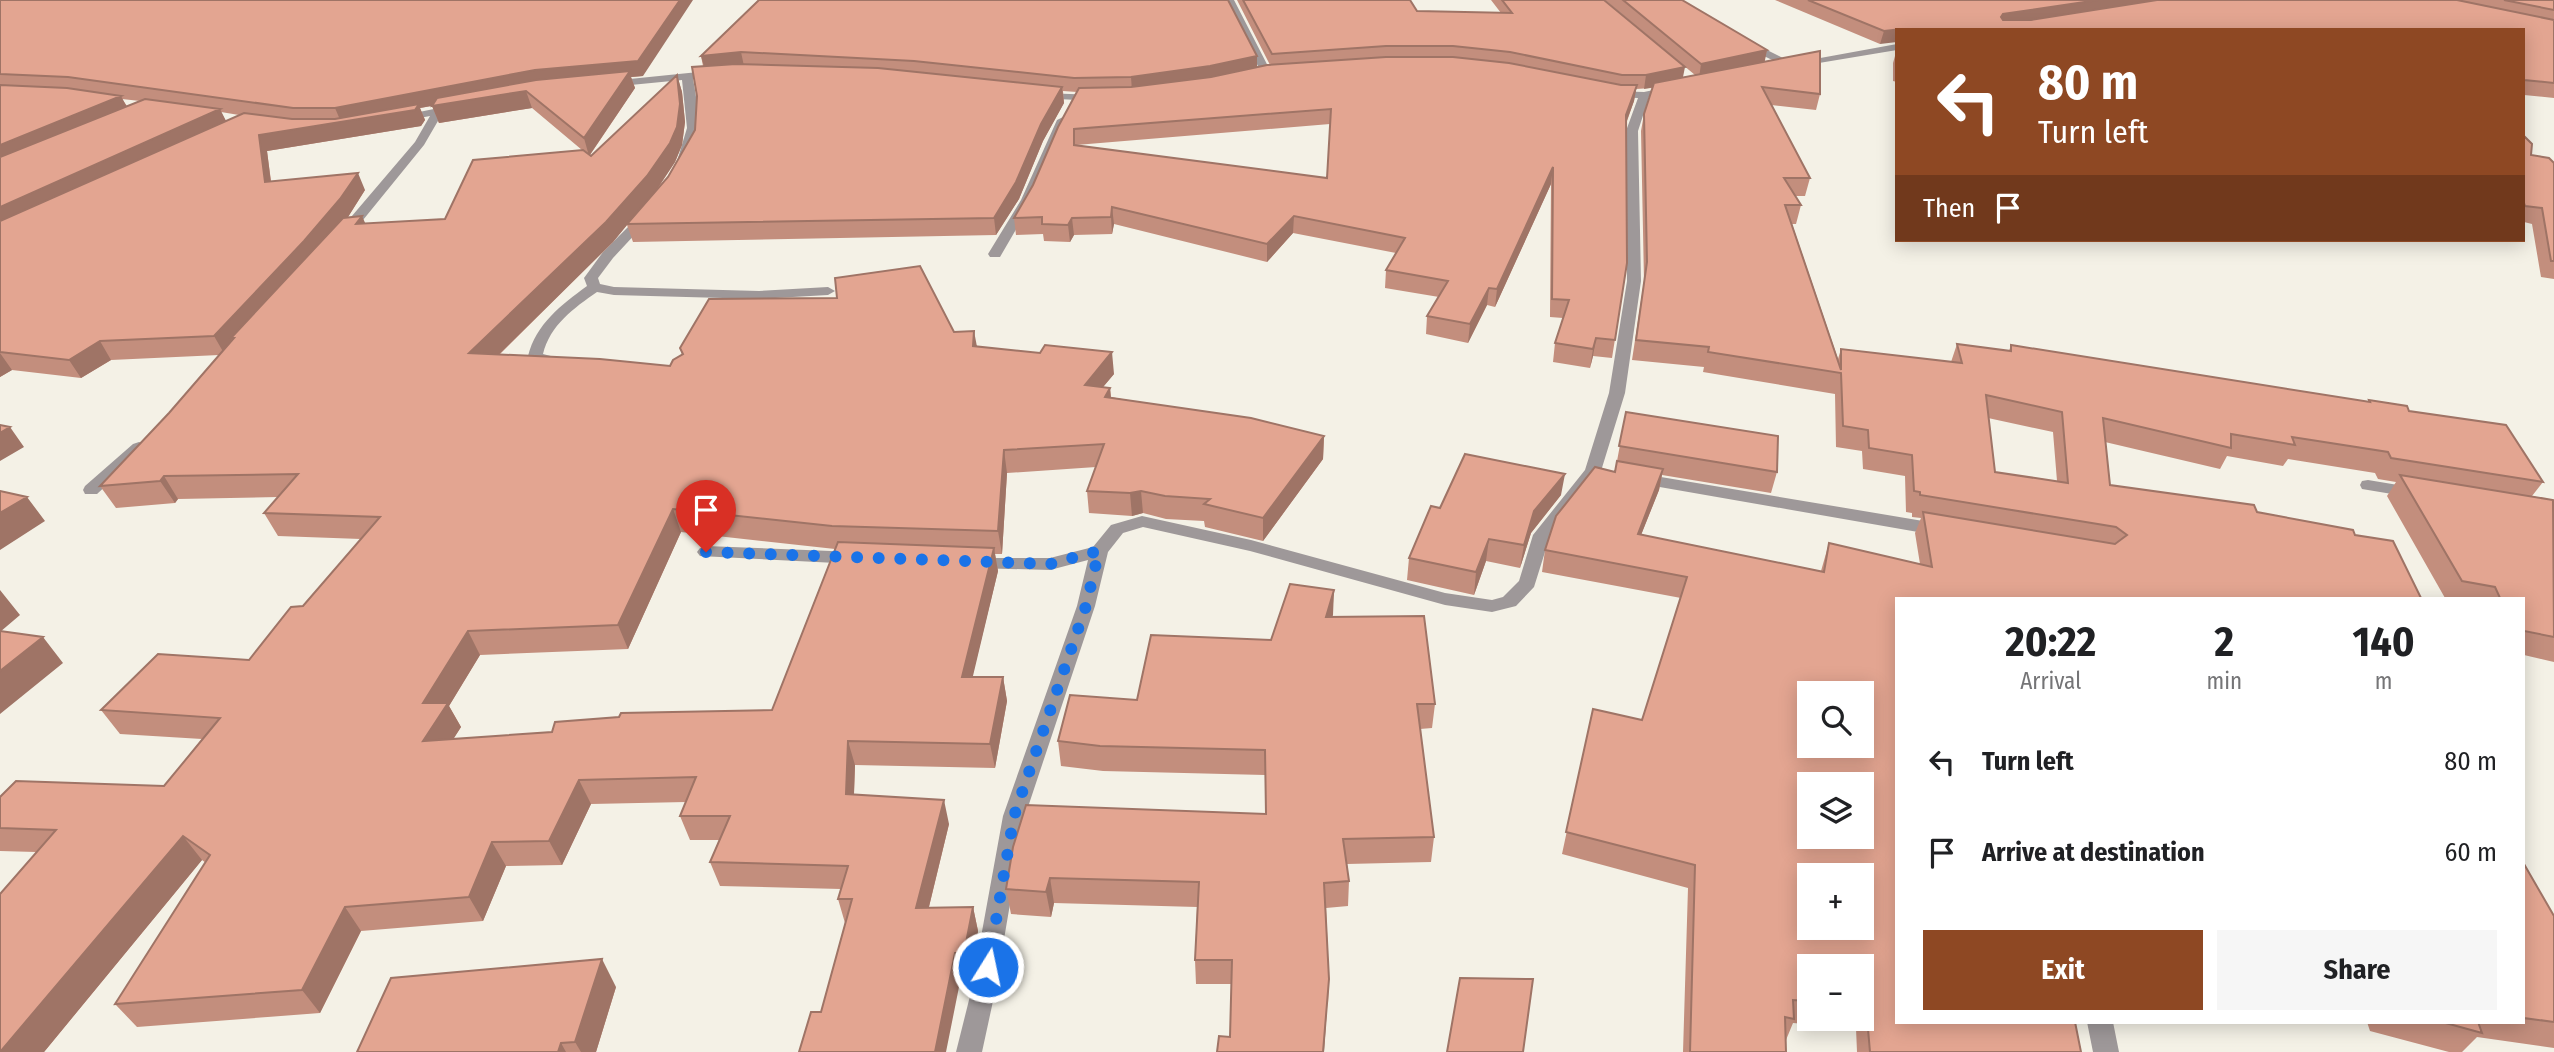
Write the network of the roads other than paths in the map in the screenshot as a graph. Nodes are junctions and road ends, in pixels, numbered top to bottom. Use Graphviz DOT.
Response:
graph roads {
  1 [pos="1229,0"];
  2 [pos="1730,35"];
  3 [pos="1895,47"];
  4 [pos="1789,65"];
  5 [pos="1776,68"];
  6 [pos="732,72"];
  7 [pos="1280,73"];
  8 [pos="687,76"];
  9 [pos="594,86"];
  10 [pos="1683,87"];
  11 [pos="1593,90"];
  12 [pos="1036,95"];
  13 [pos="1644,95"];
  14 [pos="1109,97"];
  15 [pos="1075,98"];
  16 [pos="477,103"];
  17 [pos="438,111"];
  18 [pos="389,121"];
  19 [pos="679,167"];
  20 [pos="659,200"];
  21 [pos="336,243"];
  22 [pos="995,254"];
  23 [pos="594,287"];
  24 [pos="828,291"];
  25 [pos="573,363"];
  26 [pos="149,439"];
  27 [pos="1606,473"];
  28 [pos="2368,485"];
  29 [pos="91,490"];
  30 [pos="2435,496"];
  31 [pos="1956,532"];
  32 [pos="1099,551"];
  33 [pos="706,552"];
  34 [pos="873,559"];
  35 [pos="954,562"];
  36 [pos="2100,1024"];
  37 [pos="970,1052"];
  38 [pos="2106,1052"];
  1 -- 7 [label="street"];
  2 -- 4 [label="street"];
  3 -- 4 [label="street"];
  4 -- 5 [label="street"];
  6 -- 8 [label="street"];
  8 -- 9 [label="street"];
  8 -- 19 [label="street"];
  10 -- 13 [label="street"];
  11 -- 13 [label="street"];
  12 -- 15 [label="street"];
  13 -- 27 [label="street"];
  14 -- 15 [label="street"];
  15 -- 22 [label="street"];
  16 -- 17 [label="street"];
  17 -- 18 [label="street"];
  17 -- 21 [label="street"];
  20 -- 23 [label="street"];
  23 -- 24 [label="street"];
  23 -- 25 [label="street"];
  26 -- 29 [label="street"];
  27 -- 31 [label="street"];
  27 -- 32 [label="street"];
  28 -- 30 [label="street"];
  32 -- 35 [label="street"];
  32 -- 37 [label="street"];
  33 -- 34 [label="street"];
  36 -- 38 [label="street"];
}
